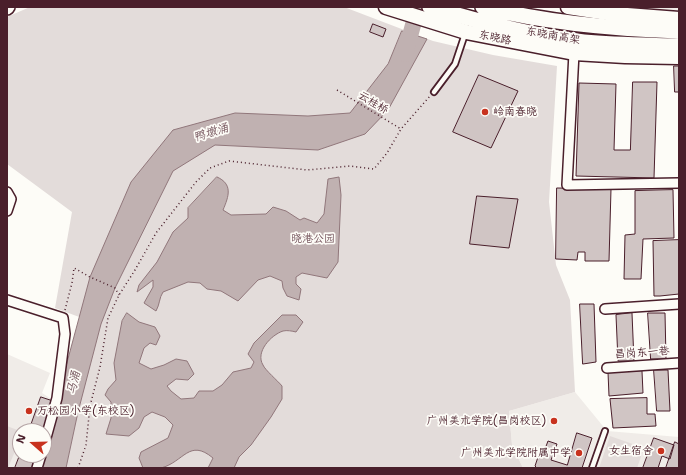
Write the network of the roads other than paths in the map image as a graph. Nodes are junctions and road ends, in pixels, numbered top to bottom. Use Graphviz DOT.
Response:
graph roads {
  1 [pos="501,7"];
  2 [pos="568,7"];
  3 [pos="391,9"];
  4 [pos="435,13"];
  5 [pos="479,13"];
  6 [pos="679,19"];
  7 [pos="588,26"];
  8 [pos="466,32"];
  9 [pos="679,32"];
  10 [pos="679,46"];
  11 [pos="574,53"];
  12 [pos="679,57"];
  13 [pos="434,92"];
  14 [pos="679,183"];
  15 [pos="7,192"];
  16 [pos="7,211"];
  17 [pos="7,300"];
  18 [pos="679,304"];
  19 [pos="605,309"];
  20 [pos="679,363"];
  21 [pos="607,368"];
  22 [pos="50,423"];
  23 [pos="605,430"];
  24 [pos="592,468"];
  1 -- 7 [label="highway"];
  2 -- 6 [label="main road"];
  3 -- 4 [label="main road, 东晓路"];
  4 -- 5 [label="highway, 东晓南高架"];
  4 -- 8 [label="main road, 东晓路"];
  5 -- 7 [label="highway, 东晓南高架"];
  5 -- 10 [label="highway, 东晓南高架"];
  7 -- 9 [label="highway, 东晓南高架"];
  8 -- 11 [label="main road, 东晓路"];
  8 -- 13 [label="lane"];
  11 -- 12 [label="main road, 东晓路"];
  11 -- 14 [label="street"];
  15 -- 16 [label="street"];
  17 -- 22 [label="street"];
  18 -- 19 [label="street"];
  20 -- 21 [label="street, 昌岗东一巷"];
  23 -- 24 [label="lane"];
}
